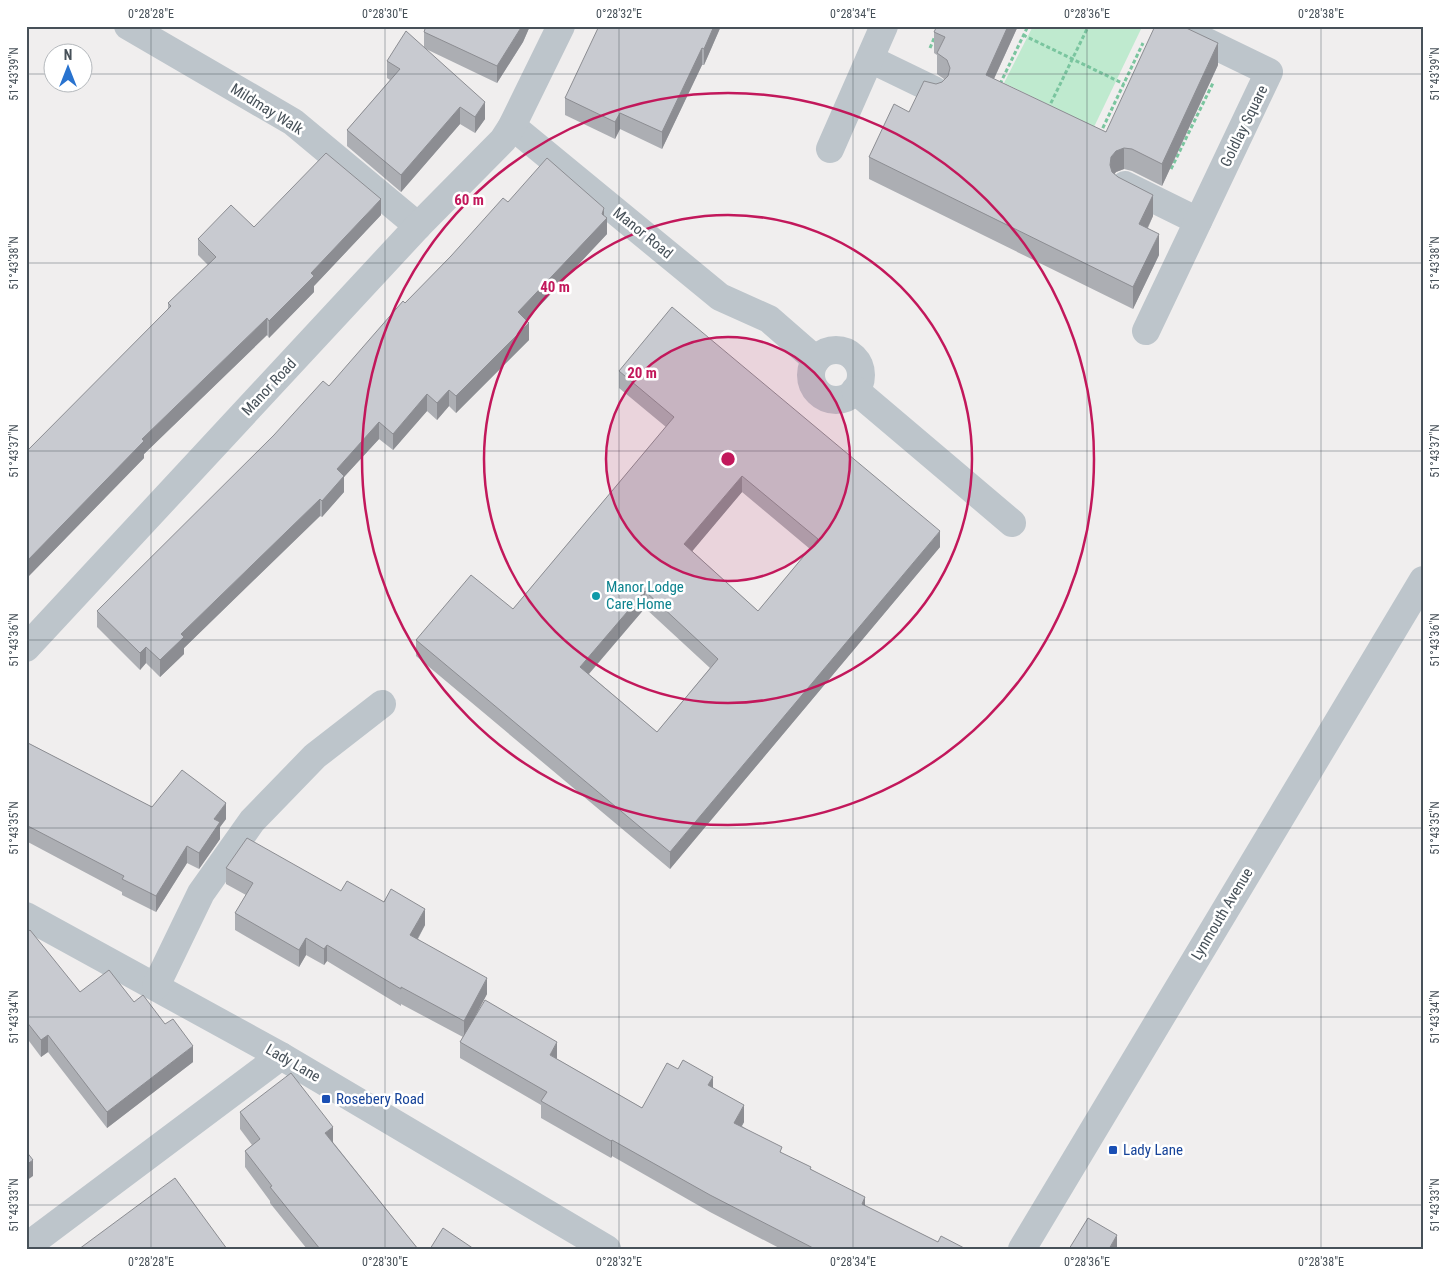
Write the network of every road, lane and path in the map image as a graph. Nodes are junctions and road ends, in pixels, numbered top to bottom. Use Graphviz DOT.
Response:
graph roads {
  1 [pos="128,26"];
  2 [pos="561,26"];
  3 [pos="884,26"];
  4 [pos="1028,26"];
  5 [pos="1174,26"];
  6 [pos="1087,29"];
  7 [pos="936,35"];
  8 [pos="1023,35"];
  9 [pos="1143,43"];
  10 [pos="1227,52"];
  11 [pos="927,53"];
  12 [pos="870,59"];
  13 [pos="1073,59"];
  14 [pos="1124,84"];
  15 [pos="997,89"];
  16 [pos="934,90"];
  17 [pos="1047,112"];
  18 [pos="512,126"];
  19 [pos="1104,140"];
  20 [pos="830,149"];
  21 [pos="1171,170"];
  22 [pos="1125,185"];
  23 [pos="1198,221"];
  24 [pos="418,226"];
  25 [pos="1146,331"];
  26 [pos="816,360"];
  27 [pos="855,390"];
  28 [pos="1012,523"];
  29 [pos="1423,580"];
  30 [pos="26,648"];
  31 [pos="382,704"];
  32 [pos="26,916"];
  33 [pos="156,986"];
  34 [pos="281,1056"];
  35 [pos="26,1247"];
  36 [pos="607,1249"];
  37 [pos="1022,1249"];
  1 -- 24 [label="street, Mildmay Walk"];
  2 -- 18 [label="street, Manor Road"];
  3 -- 12 [label="street"];
  4 -- 8 [label="path"];
  5 -- 10 [label="street, Goldlay Square"];
  6 -- 13 [label="path"];
  7 -- 11 [label="path"];
  8 -- 13 [label="path"];
  8 -- 15 [label="path"];
  9 -- 14 [label="path"];
  10 -- 21 [label="path"];
  10 -- 23 [label="street, Goldlay Square"];
  12 -- 16 [label="street"];
  12 -- 20 [label="street"];
  13 -- 14 [label="path"];
  13 -- 17 [label="path"];
  14 -- 19 [label="path"];
  18 -- 24 [label="street, Manor Road"];
  18 -- 26 [label="street, Manor Road"];
  22 -- 23 [label="street"];
  23 -- 25 [label="street, Goldlay Square"];
  24 -- 30 [label="street, Manor Road"];
  26 -- 27 [label="street"];
  26 -- 27 [label="street"];
  27 -- 28 [label="street"];
  29 -- 37 [label="street, Lynmouth Avenue"];
  31 -- 33 [label="street"];
  32 -- 33 [label="street, Lady Lane"];
  33 -- 34 [label="street, Lady Lane"];
  34 -- 35 [label="street"];
  34 -- 36 [label="street, Lady Lane"];
}
